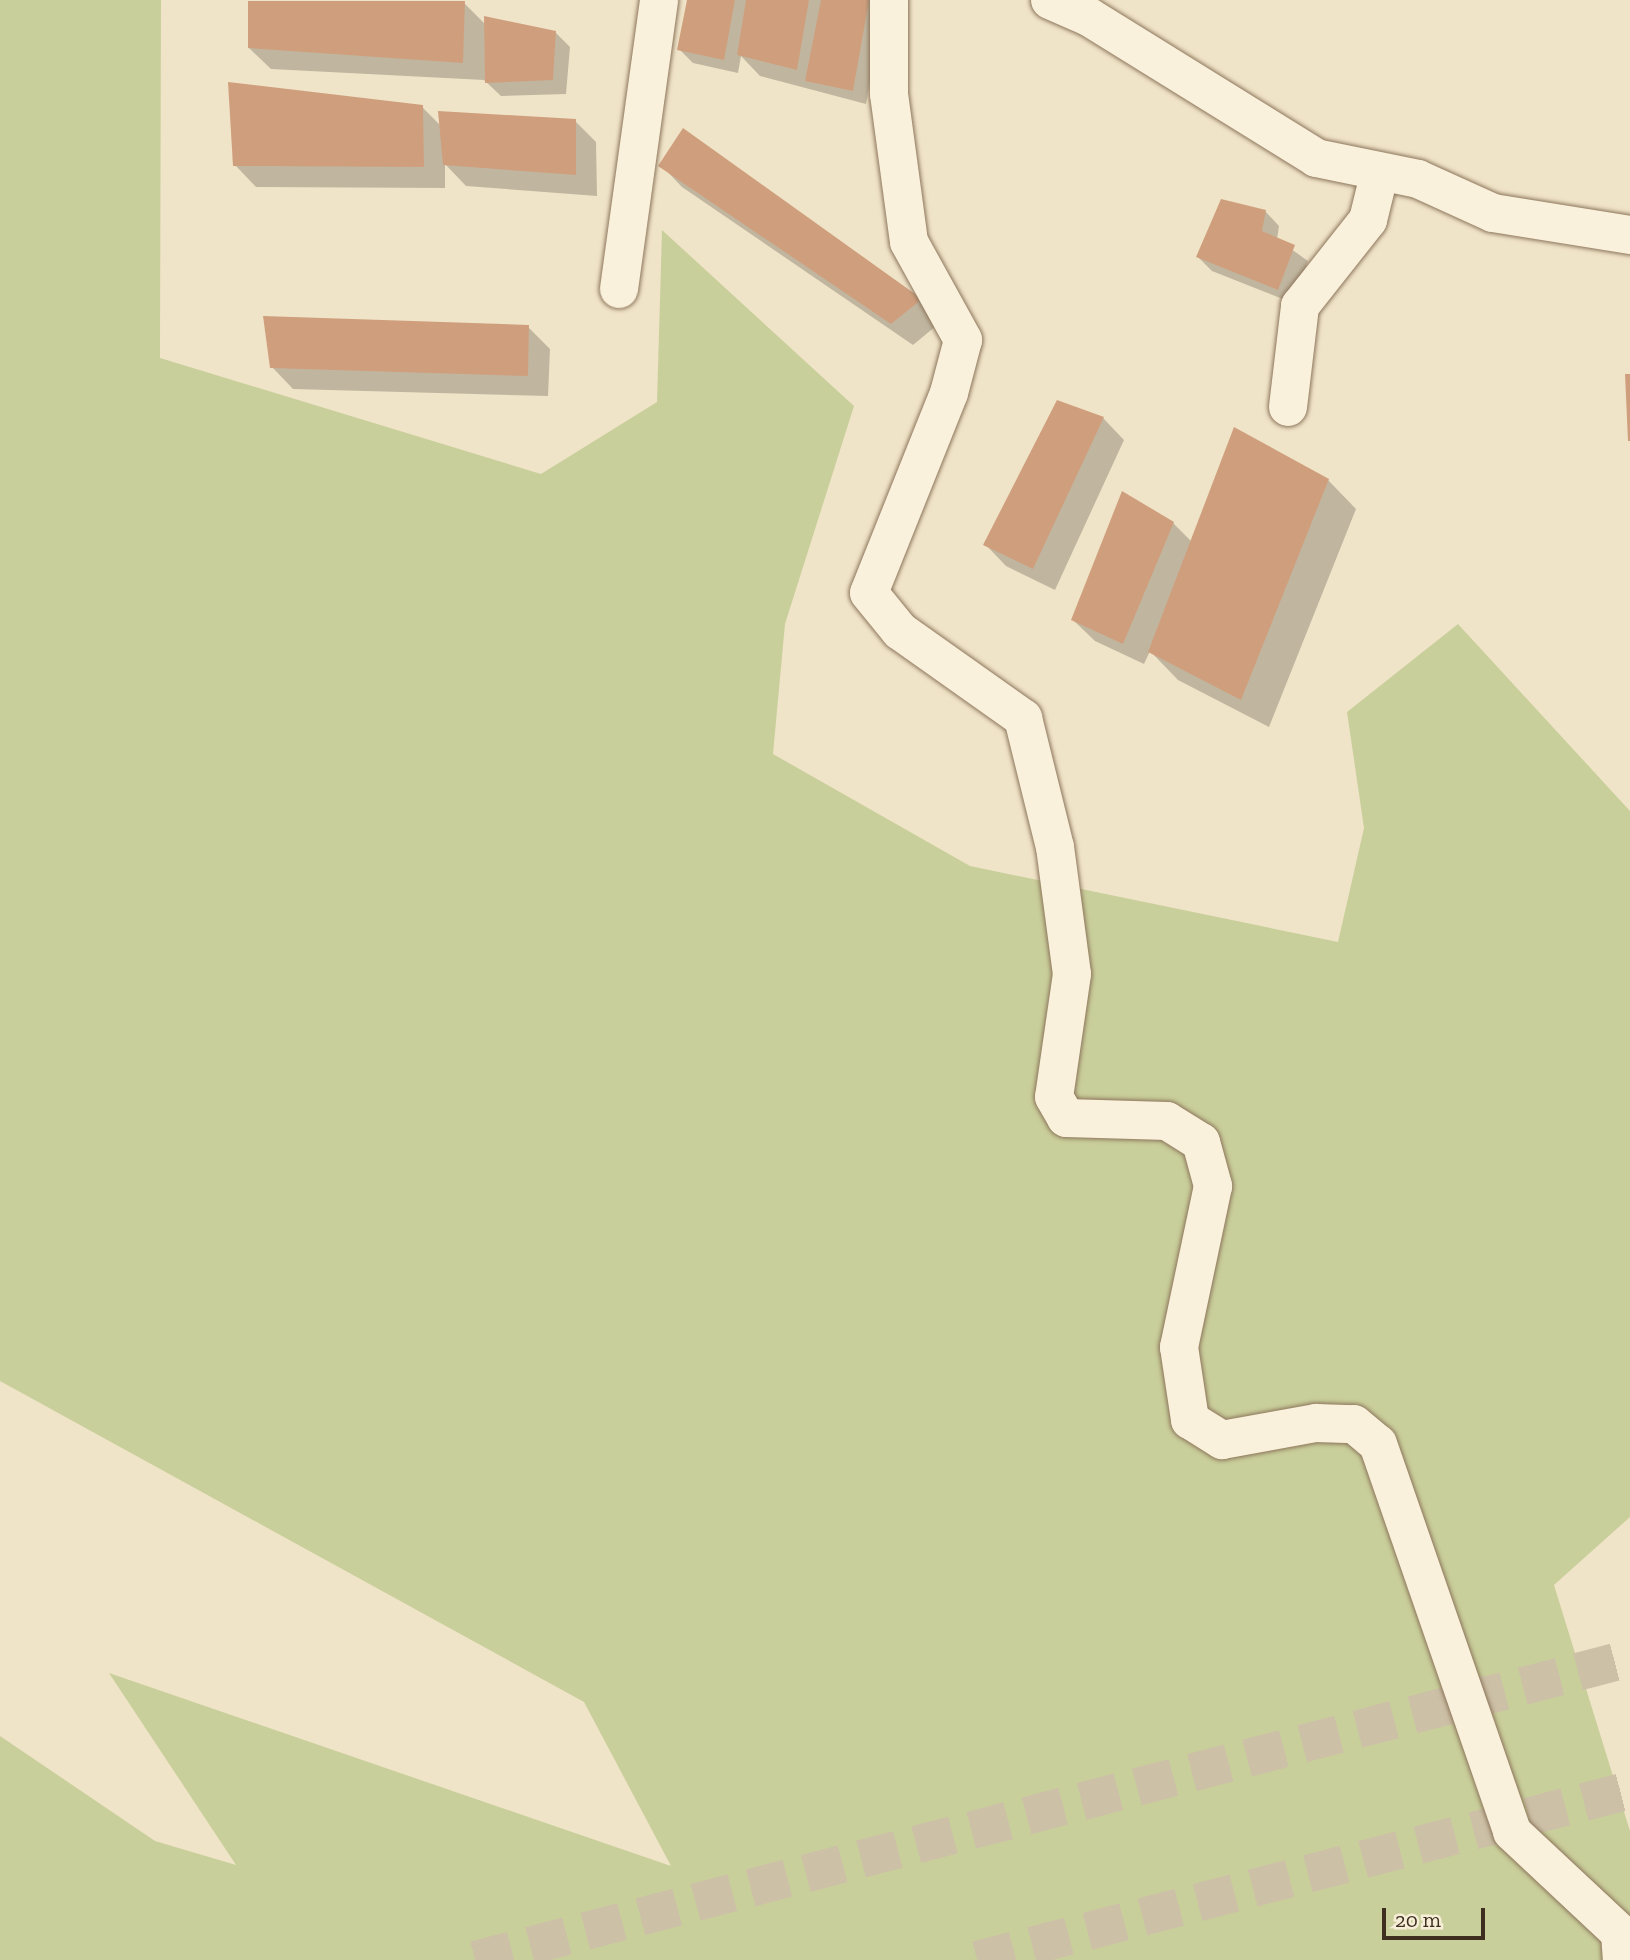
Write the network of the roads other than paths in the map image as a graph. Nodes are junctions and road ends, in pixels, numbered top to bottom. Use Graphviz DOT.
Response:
graph roads {
  1 [pos="659,0"];
  2 [pos="889,0"];
  3 [pos="1050,0"];
  4 [pos="1380,172"];
  5 [pos="1630,235"];
  6 [pos="618,289"];
  7 [pos="1288,407"];
  8 [pos="1622,1960"];
  1 -- 6 [label="street"];
  2 -- 8 [label="street"];
  3 -- 4 [label="street"];
  4 -- 5 [label="street"];
  4 -- 7 [label="street"];
}
